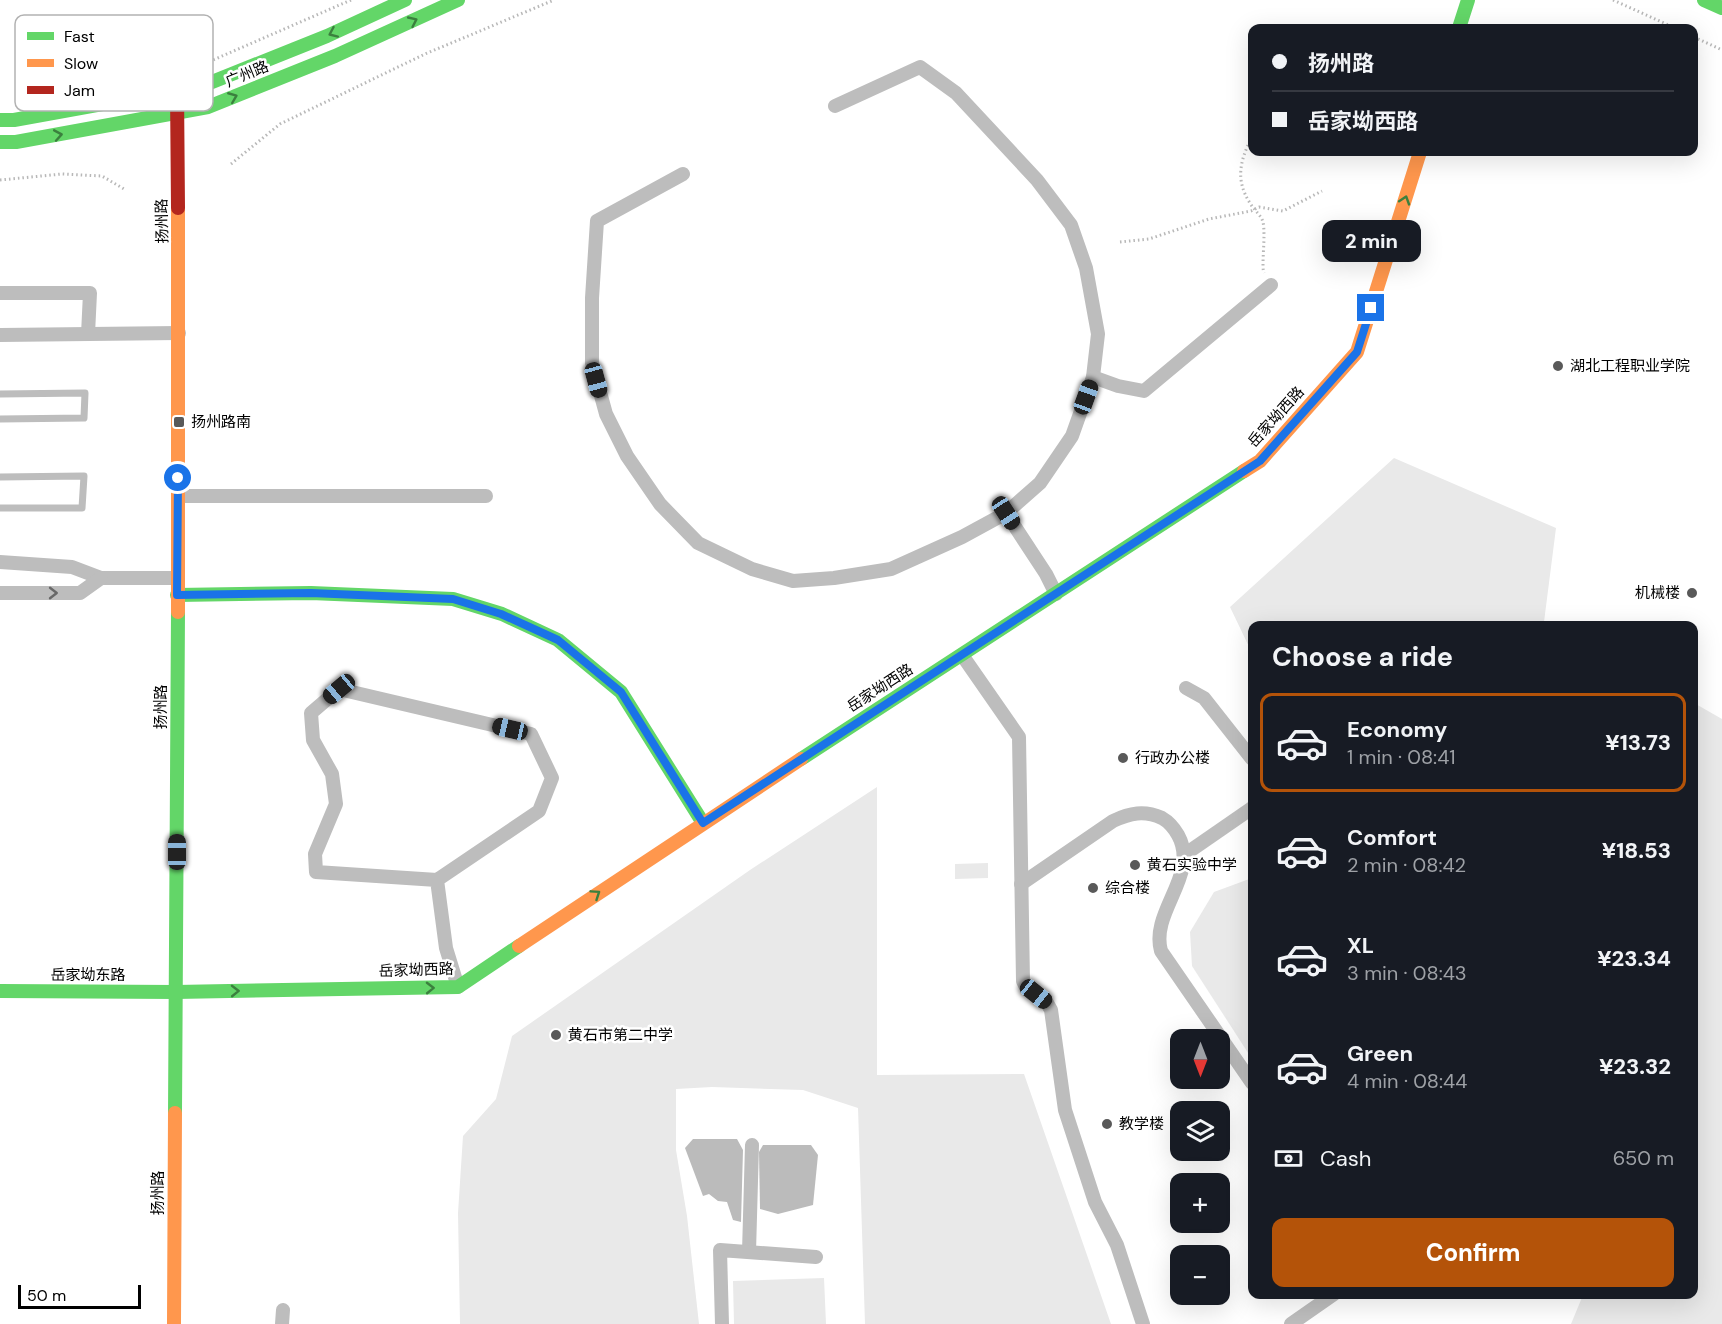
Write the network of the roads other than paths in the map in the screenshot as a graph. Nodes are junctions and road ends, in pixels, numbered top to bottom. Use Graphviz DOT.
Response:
graph roads {
  1 [pos="405,0"];
  2 [pos="458,0"];
  3 [pos="1479,0"];
  4 [pos="1704,0"];
  5 [pos="1466,6"];
  6 [pos="1722,8"];
  7 [pos="1460,24"];
  8 [pos="213,82"];
  9 [pos="213,105"];
  10 [pos="835,106"];
  11 [pos="63,111"];
  12 [pos="178,111"];
  13 [pos="191,111"];
  14 [pos="178,114"];
  15 [pos="0,120"];
  16 [pos="0,142"];
  17 [pos="1419,156"];
  18 [pos="683,174"];
  19 [pos="1271,285"];
  20 [pos="0,293"];
  21 [pos="180,333"];
  22 [pos="88,334"];
  23 [pos="0,335"];
  24 [pos="1093,377"];
  25 [pos="0,394"];
  26 [pos="0,419"];
  27 [pos="0,477"];
  28 [pos="178,496"];
  29 [pos="486,496"];
  30 [pos="0,508"];
  31 [pos="1006,513"];
  32 [pos="0,562"];
  33 [pos="101,578"];
  34 [pos="177,578"];
  35 [pos="0,592"];
  36 [pos="1056,594"];
  37 [pos="177,595"];
  38 [pos="962,655"];
  39 [pos="1186,688"];
  40 [pos="1248,754"];
  41 [pos="1248,811"];
  42 [pos="703,823"];
  43 [pos="1184,855"];
  44 [pos="437,880"];
  45 [pos="1021,884"];
  46 [pos="458,987"];
  47 [pos="0,991"];
  48 [pos="176,992"];
  49 [pos="1248,1077"];
  50 [pos="752,1145"];
  51 [pos="749,1252"];
  52 [pos="816,1257"];
  53 [pos="1327,1299"];
  54 [pos="174,1324"];
  55 [pos="722,1324"];
  56 [pos="1143,1324"];
  57 [pos="1291,1324"];
  1 -- 8 [label="main road, 广州路, one-way"];
  9 -- 2 [label="main road, 广州路, one-way"];
  3 -- 5 [label="main road"];
  4 -- 6 [label="main road"];
  5 -- 7 [label="main road"];
  10 -- 24 [label="street"];
  11 -- 15 [label="main road, 广州路"];
  12 -- 14 [label="main road, 扬州路"];
  14 -- 13 [label="main road, 广州路, one-way"];
  16 -- 14 [label="main road, 广州路, one-way"];
  14 -- 21 [label="main road, 扬州路"];
  36 -- 17 [label="main road, 岳家坳西路, one-way"];
  18 -- 31 [label="street"];
  19 -- 24 [label="street"];
  20 -- 22 [label="street"];
  21 -- 22 [label="street"];
  21 -- 28 [label="main road, 扬州路"];
  22 -- 23 [label="street"];
  24 -- 31 [label="street"];
  25 -- 26 [label="lane"];
  27 -- 30 [label="lane"];
  28 -- 29 [label="street"];
  28 -- 34 [label="main road, 扬州路"];
  31 -- 36 [label="street"];
  32 -- 33 [label="street"];
  33 -- 34 [label="street"];
  35 -- 33 [label="street, one-way"];
  34 -- 37 [label="main road, 扬州路"];
  36 -- 38 [label="main road, 岳家坳西路"];
  37 -- 42 [label="main road"];
  37 -- 48 [label="main road, 扬州路"];
  38 -- 42 [label="main road, 岳家坳西路"];
  38 -- 45 [label="street"];
  39 -- 40 [label="street"];
  41 -- 43 [label="street"];
  46 -- 42 [label="main road, 岳家坳西路, one-way"];
  43 -- 45 [label="street"];
  43 -- 49 [label="street"];
  44 -- 44 [label="street"];
  44 -- 46 [label="street"];
  45 -- 56 [label="street"];
  48 -- 46 [label="main road, 岳家坳西路, one-way"];
  47 -- 48 [label="main road, 岳家坳东路"];
  48 -- 54 [label="main road, 扬州路"];
  50 -- 51 [label="street"];
  51 -- 52 [label="street"];
  51 -- 55 [label="street"];
  53 -- 57 [label="street"];
}
